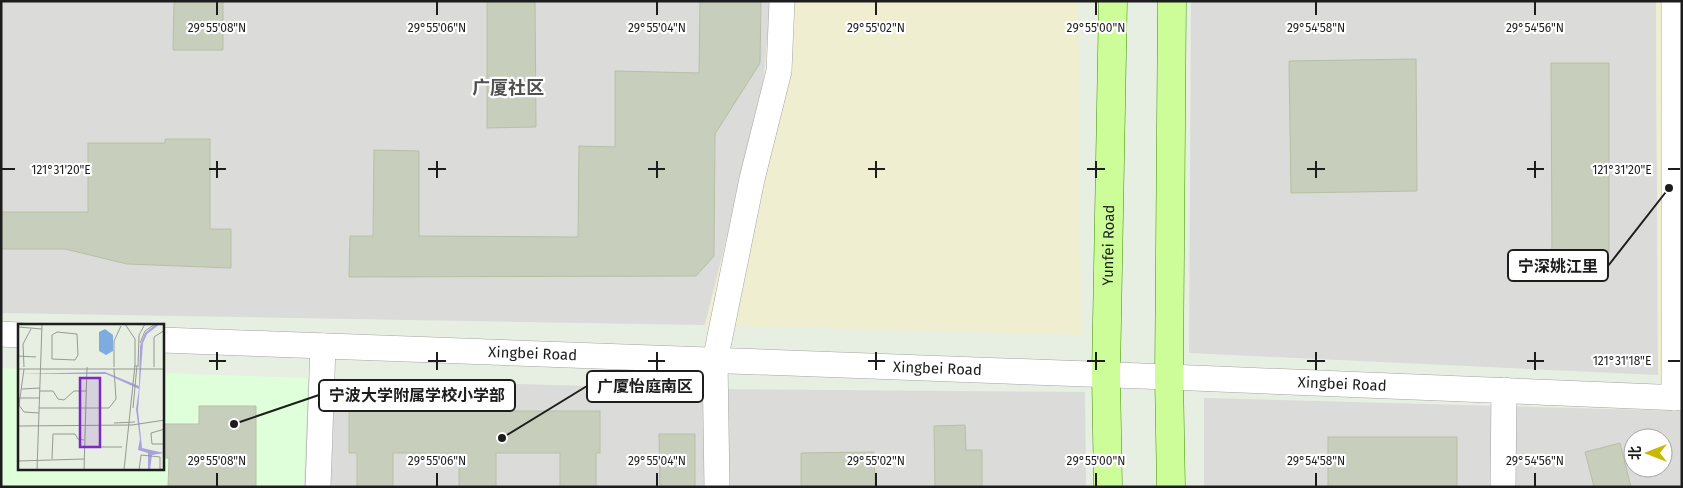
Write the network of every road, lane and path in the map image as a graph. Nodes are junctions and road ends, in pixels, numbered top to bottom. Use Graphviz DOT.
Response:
graph roads {
  1 [pos="782,1"];
  2 [pos="1114,1"];
  3 [pos="1172,1"];
  4 [pos="1674,1"];
  5 [pos="1,334"];
  6 [pos="18,335"];
  7 [pos="164,340"];
  8 [pos="323,346"];
  9 [pos="715,361"];
  10 [pos="1106,376"];
  11 [pos="1169,376"];
  12 [pos="1504,390"];
  13 [pos="1678,398"];
  14 [pos="318,487"];
  15 [pos="717,487"];
  16 [pos="1108,487"];
  17 [pos="1170,487"];
  18 [pos="1503,487"];
  1 -- 9 [label="street"];
  2 -- 10 [label="main road, Yunfei Road"];
  3 -- 11 [label="main road"];
  4 -- 13 [label="street"];
  5 -- 6 [label="street"];
  7 -- 8 [label="street, Xingbei Road"];
  8 -- 9 [label="street, Xingbei Road"];
  8 -- 14 [label="street"];
  9 -- 10 [label="street, Xingbei Road"];
  9 -- 15 [label="street"];
  10 -- 11 [label="street, Xingbei Road"];
  10 -- 16 [label="main road, Yunfei Road"];
  11 -- 12 [label="street, Xingbei Road"];
  11 -- 17 [label="main road"];
  12 -- 13 [label="street, Xingbei Road"];
  12 -- 18 [label="street"];
}
